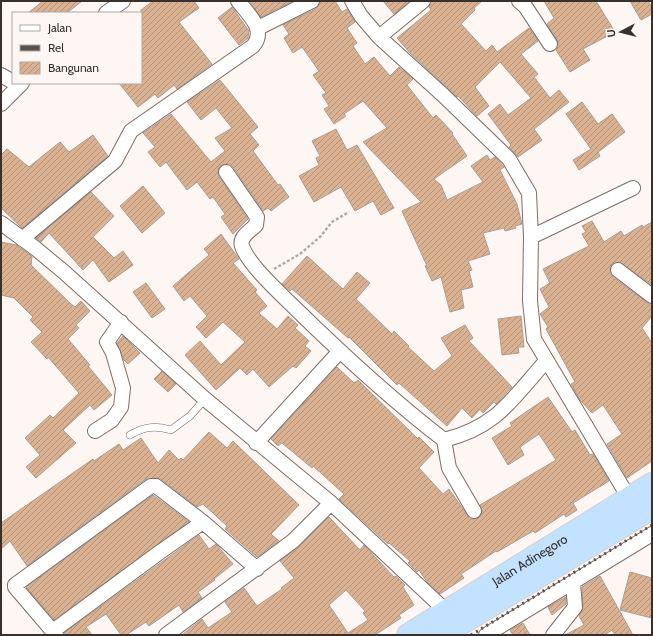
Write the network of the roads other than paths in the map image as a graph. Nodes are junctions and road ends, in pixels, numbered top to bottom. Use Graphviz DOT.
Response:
graph roads {
  1 [pos="123,1"];
  2 [pos="238,1"];
  3 [pos="312,1"];
  4 [pos="352,1"];
  5 [pos="423,1"];
  6 [pos="519,1"];
  7 [pos="107,12"];
  8 [pos="258,28"];
  9 [pos="379,37"];
  10 [pos="550,44"];
  11 [pos="1,75"];
  12 [pos="12,81"];
  13 [pos="17,84"];
  14 [pos="1,104"];
  15 [pos="226,172"];
  16 [pos="633,188"];
  17 [pos="1,223"];
  18 [pos="531,237"];
  19 [pos="22,239"];
  20 [pos="618,270"];
  21 [pos="652,296"];
  22 [pos="121,322"];
  23 [pos="340,351"];
  24 [pos="546,361"];
  25 [pos="205,399"];
  26 [pos="95,431"];
  27 [pos="130,436"];
  28 [pos="444,440"];
  29 [pos="256,443"];
  30 [pos="652,484"];
  31 [pos="629,498"];
  32 [pos="331,503"];
  33 [pos="652,508"];
  34 [pos="474,511"];
  35 [pos="203,522"];
  36 [pos="652,534"];
  37 [pos="594,543"];
  38 [pos="607,563"];
  39 [pos="257,569"];
  40 [pos="572,583"];
  41 [pos="446,611"];
  42 [pos="55,633"];
  43 [pos="166,635"];
  44 [pos="408,635"];
  45 [pos="442,635"];
  46 [pos="486,635"];
  47 [pos="553,635"];
  1 -- 7 [label="street"];
  2 -- 8 [label="street"];
  3 -- 8 [label="street"];
  4 -- 9 [label="street"];
  5 -- 9 [label="street"];
  6 -- 10 [label="street"];
  8 -- 19 [label="street"];
  9 -- 18 [label="street"];
  11 -- 12 [label="street"];
  13 -- 14 [label="street"];
  15 -- 23 [label="street"];
  16 -- 18 [label="street"];
  17 -- 19 [label="street"];
  18 -- 24 [label="street"];
  19 -- 22 [label="street"];
  20 -- 21 [label="street"];
  22 -- 25 [label="street"];
  22 -- 26 [label="street"];
  23 -- 28 [label="street"];
  23 -- 29 [label="street"];
  24 -- 28 [label="street"];
  24 -- 31 [label="street"];
  25 -- 27 [label="lane"];
  25 -- 29 [label="street"];
  28 -- 34 [label="street"];
  29 -- 32 [label="street"];
  30 -- 31 [label="highway, Jalan Adinegoro"];
  31 -- 41 [label="highway, Jalan Adinegoro"];
  32 -- 39 [label="street"];
  32 -- 41 [label="street"];
  33 -- 37 [label="highway, Jalan Adinegoro"];
  35 -- 39 [label="street"];
  35 -- 42 [label="street"];
  35 -- 42 [label="street"];
  36 -- 38 [label="street"];
  37 -- 38 [label="street"];
  37 -- 45 [label="highway, Jalan Adinegoro"];
  38 -- 40 [label="street"];
  39 -- 43 [label="street"];
  40 -- 46 [label="street"];
  40 -- 47 [label="street"];
  41 -- 44 [label="highway, Jalan Adinegoro"];
}
